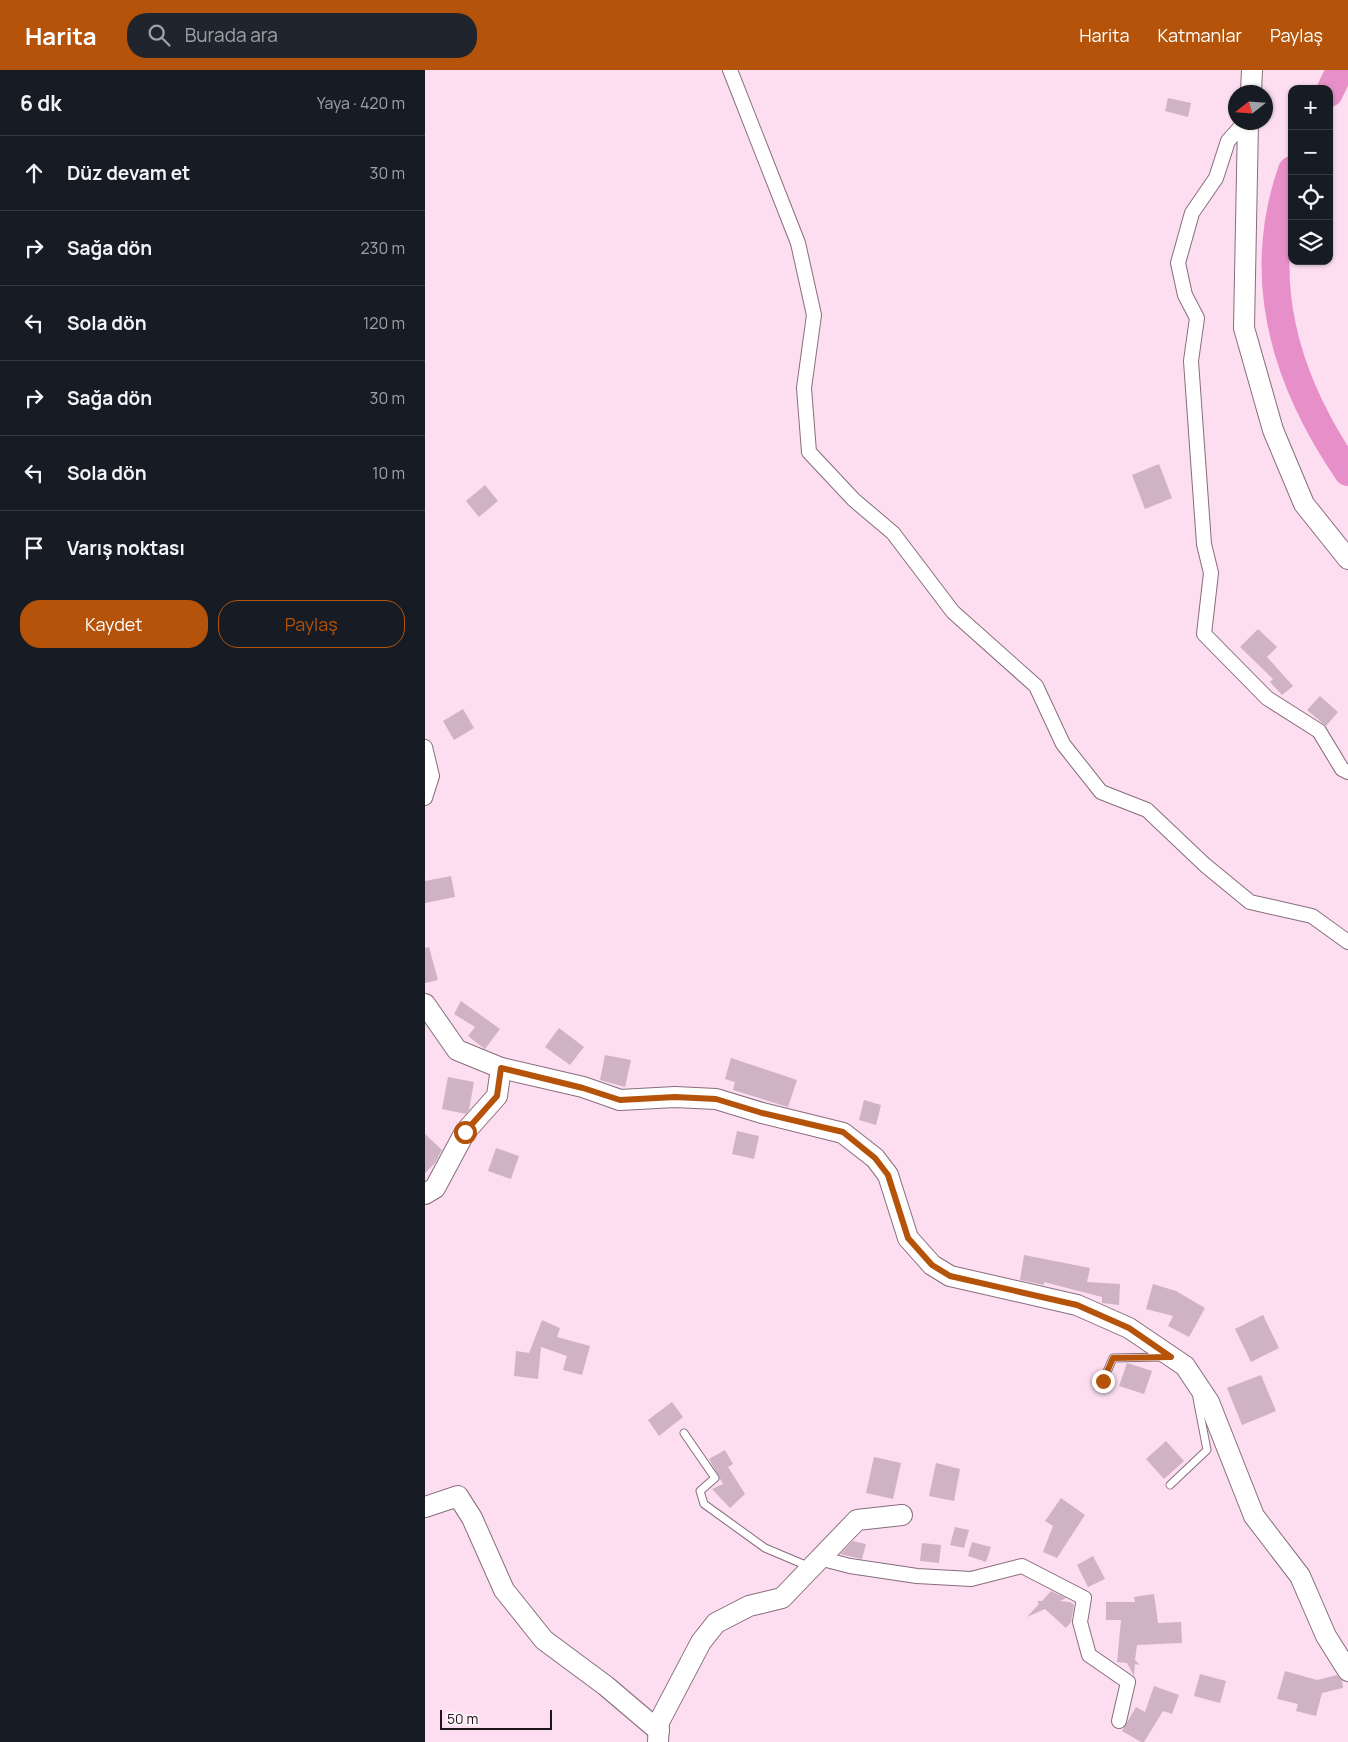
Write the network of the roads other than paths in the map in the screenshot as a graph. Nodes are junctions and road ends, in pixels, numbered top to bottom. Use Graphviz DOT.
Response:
graph roads {
  1 [pos="730,70"];
  2 [pos="1252,70"];
  3 [pos="1251,85"];
  4 [pos="1239,130"];
  5 [pos="1247,130"];
  6 [pos="1348,559"];
  7 [pos="425,747"];
  8 [pos="1348,772"];
  9 [pos="425,798"];
  10 [pos="1348,942"];
  11 [pos="425,1004"];
  12 [pos="501,1068"];
  13 [pos="425,1194"];
  14 [pos="1171,1357"];
  15 [pos="1194,1380"];
  16 [pos="1103,1381"];
  17 [pos="684,1433"];
  18 [pos="1170,1485"];
  19 [pos="425,1506"];
  20 [pos="902,1515"];
  21 [pos="815,1562"];
  22 [pos="1348,1671"];
  23 [pos="1119,1721"];
  24 [pos="660,1738"];
  1 -- 10 [label="street"];
  2 -- 3 [label="street"];
  4 -- 8 [label="street"];
  5 -- 6 [label="street"];
  7 -- 9 [label="street"];
  11 -- 12 [label="street"];
  12 -- 13 [label="street"];
  12 -- 14 [label="street"];
  14 -- 15 [label="street"];
  14 -- 16 [label="lane"];
  15 -- 18 [label="lane"];
  15 -- 22 [label="street"];
  17 -- 21 [label="lane"];
  19 -- 24 [label="street"];
  20 -- 21 [label="street"];
  21 -- 23 [label="street"];
  21 -- 24 [label="street"];
}
